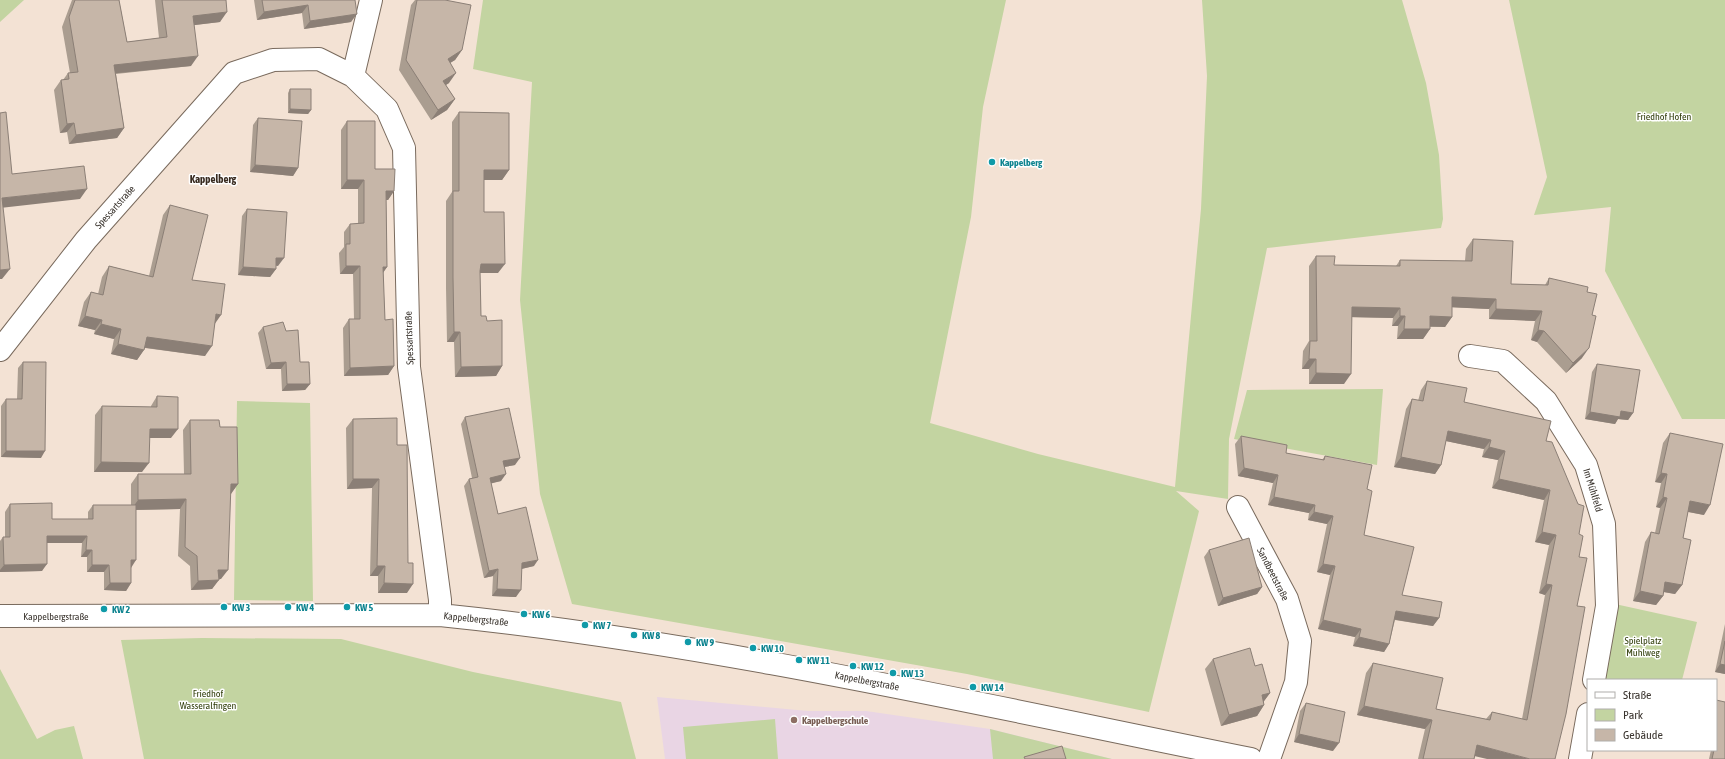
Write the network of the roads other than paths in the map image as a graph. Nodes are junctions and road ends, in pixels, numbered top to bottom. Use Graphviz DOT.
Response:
graph roads {
  1 [pos="371,0"];
  2 [pos="353,76"];
  3 [pos="0,350"];
  4 [pos="1470,356"];
  5 [pos="1238,507"];
  6 [pos="440,615"];
  7 [pos="0,616"];
  8 [pos="1594,679"];
  9 [pos="1587,720"];
  10 [pos="1251,759"];
  11 [pos="1268,759"];
  12 [pos="1580,759"];
  1 -- 2 [label="street"];
  2 -- 3 [label="street, Spessartstraße"];
  2 -- 6 [label="street, Spessartstraße"];
  4 -- 8 [label="street, Im Mühlfeld"];
  5 -- 11 [label="street, Sandbeetstraße"];
  6 -- 7 [label="street, Kappelbergstraße"];
  6 -- 10 [label="street, Kappelbergstraße"];
  9 -- 12 [label="street"];
}
